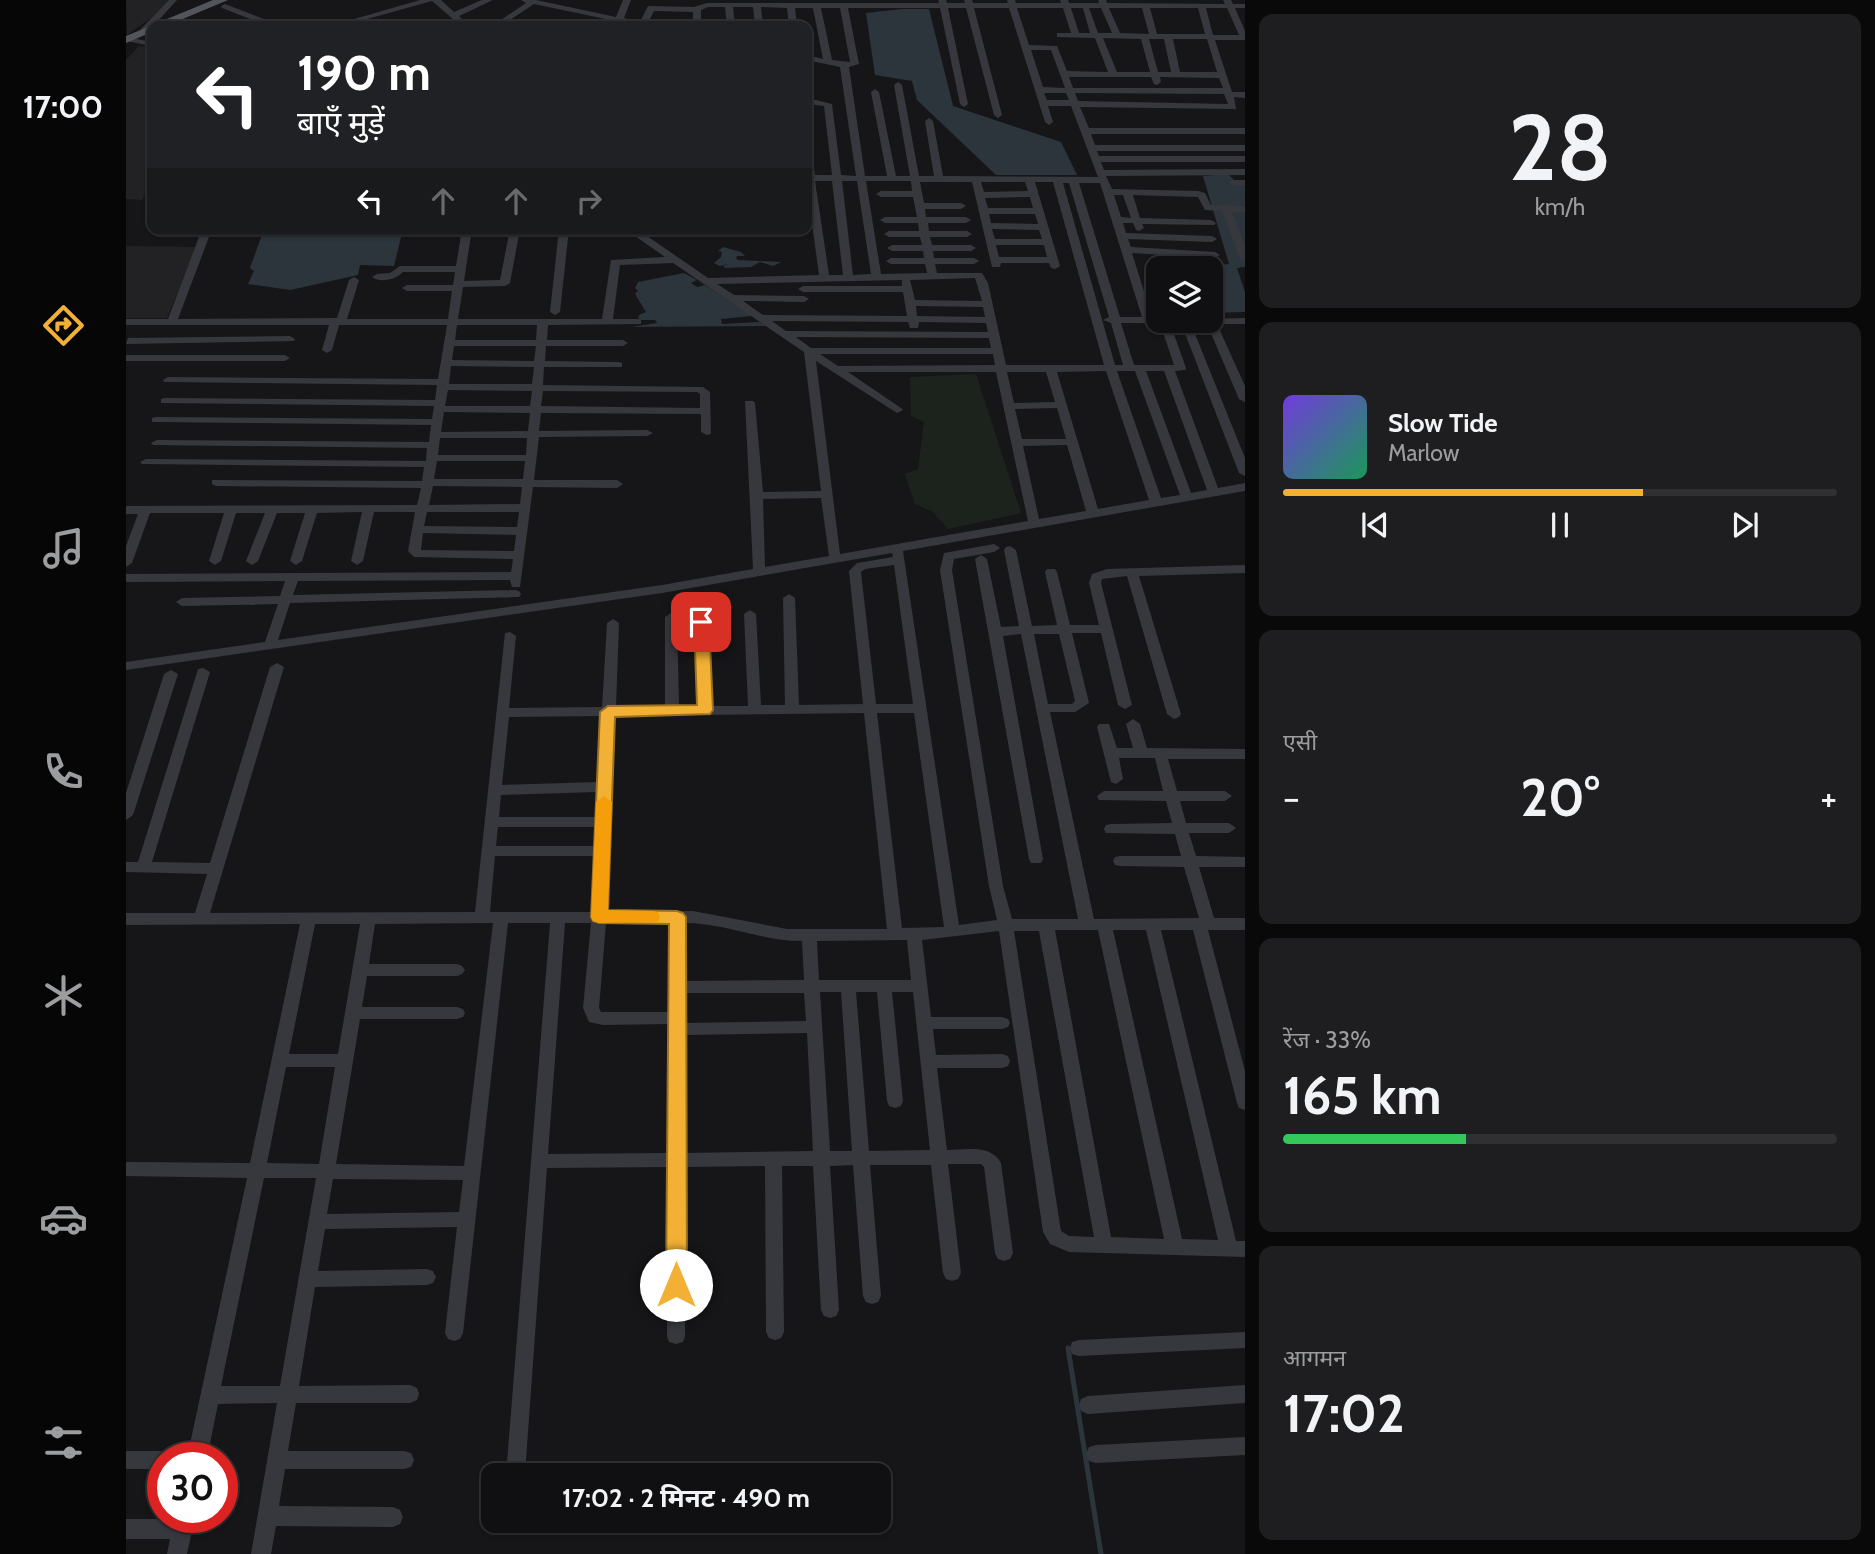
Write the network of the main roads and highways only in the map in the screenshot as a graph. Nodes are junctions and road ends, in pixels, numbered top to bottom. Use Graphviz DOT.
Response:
graph roads {
  1 [pos="240,0"];
  2 [pos="224,3"];
  3 [pos="177,21"];
  4 [pos="185,21"];
  1 -- 2 [label="main road"];
  2 -- 3 [label="main road"];
  2 -- 4 [label="main road"];
}
